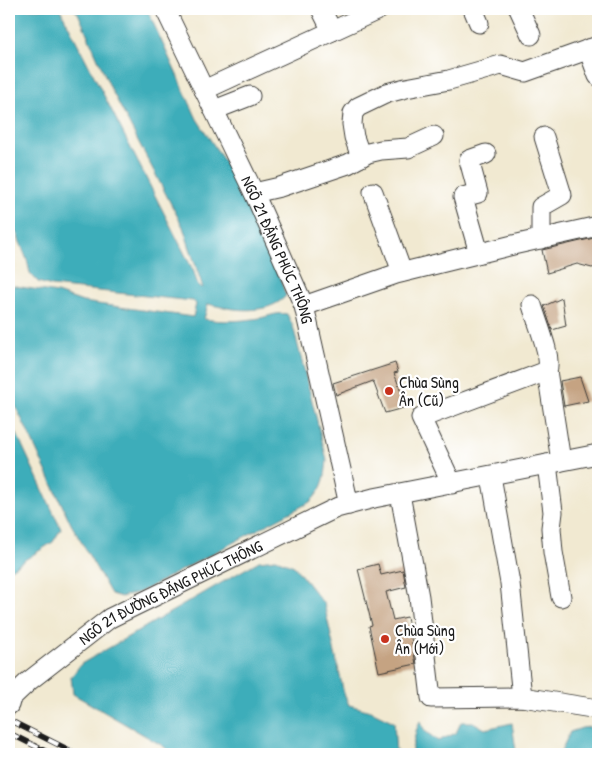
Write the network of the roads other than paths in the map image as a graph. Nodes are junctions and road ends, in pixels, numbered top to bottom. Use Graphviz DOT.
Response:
graph roads {
  1 [pos="165,9"];
  2 [pos="321,9"];
  3 [pos="380,9"];
  4 [pos="518,9"];
  5 [pos="332,31"];
  6 [pos="531,35"];
  7 [pos="593,48"];
  8 [pos="598,76"];
  9 [pos="204,90"];
  10 [pos="250,96"];
  11 [pos="214,110"];
  12 [pos="434,136"];
  13 [pos="544,137"];
  14 [pos="486,154"];
  15 [pos="361,157"];
  16 [pos="373,192"];
  17 [pos="254,193"];
  18 [pos="598,226"];
  19 [pos="542,239"];
  20 [pos="479,253"];
  21 [pos="402,272"];
  22 [pos="532,305"];
  23 [pos="304,306"];
  24 [pos="547,371"];
  25 [pos="598,454"];
  26 [pos="554,463"];
  27 [pos="490,476"];
  28 [pos="452,484"];
  29 [pos="400,494"];
  30 [pos="349,505"];
  31 [pos="561,597"];
  32 [pos="522,697"];
  33 [pos="9,704"];
  34 [pos="598,709"];
  1 -- 9 [label="street, NGÕ 21 ĐẶNG PHÚC THÔNG"];
  2 -- 5 [label="street"];
  3 -- 5 [label="street"];
  4 -- 6 [label="street"];
  5 -- 9 [label="street"];
  7 -- 8 [label="street"];
  7 -- 15 [label="street"];
  9 -- 11 [label="street, NGÕ 21 ĐẶNG PHÚC THÔNG"];
  10 -- 11 [label="street"];
  11 -- 17 [label="street, NGÕ 21 ĐẶNG PHÚC THÔNG"];
  12 -- 15 [label="street"];
  13 -- 19 [label="street"];
  14 -- 20 [label="street"];
  15 -- 17 [label="street"];
  16 -- 21 [label="street"];
  17 -- 23 [label="street, NGÕ 21 ĐẶNG PHÚC THÔNG"];
  18 -- 19 [label="street"];
  19 -- 20 [label="street"];
  20 -- 21 [label="street"];
  21 -- 23 [label="street"];
  22 -- 24 [label="street"];
  23 -- 30 [label="street, NGÕ 21 ĐẶNG PHÚC THÔNG"];
  24 -- 26 [label="street"];
  24 -- 28 [label="street"];
  25 -- 26 [label="street, NGÕ 21 ĐƯỜNG ĐẶNG PHÚC THÔNG"];
  26 -- 27 [label="street, NGÕ 21 ĐƯỜNG ĐẶNG PHÚC THÔNG"];
  26 -- 31 [label="street"];
  27 -- 28 [label="street, NGÕ 21 ĐƯỜNG ĐẶNG PHÚC THÔNG"];
  27 -- 32 [label="street"];
  28 -- 29 [label="street, NGÕ 21 ĐƯỜNG ĐẶNG PHÚC THÔNG"];
  29 -- 30 [label="street, NGÕ 21 ĐƯỜNG ĐẶNG PHÚC THÔNG"];
  29 -- 32 [label="street"];
  30 -- 33 [label="street, NGÕ 21 ĐƯỜNG ĐẶNG PHÚC THÔNG"];
  32 -- 34 [label="street"];
}
